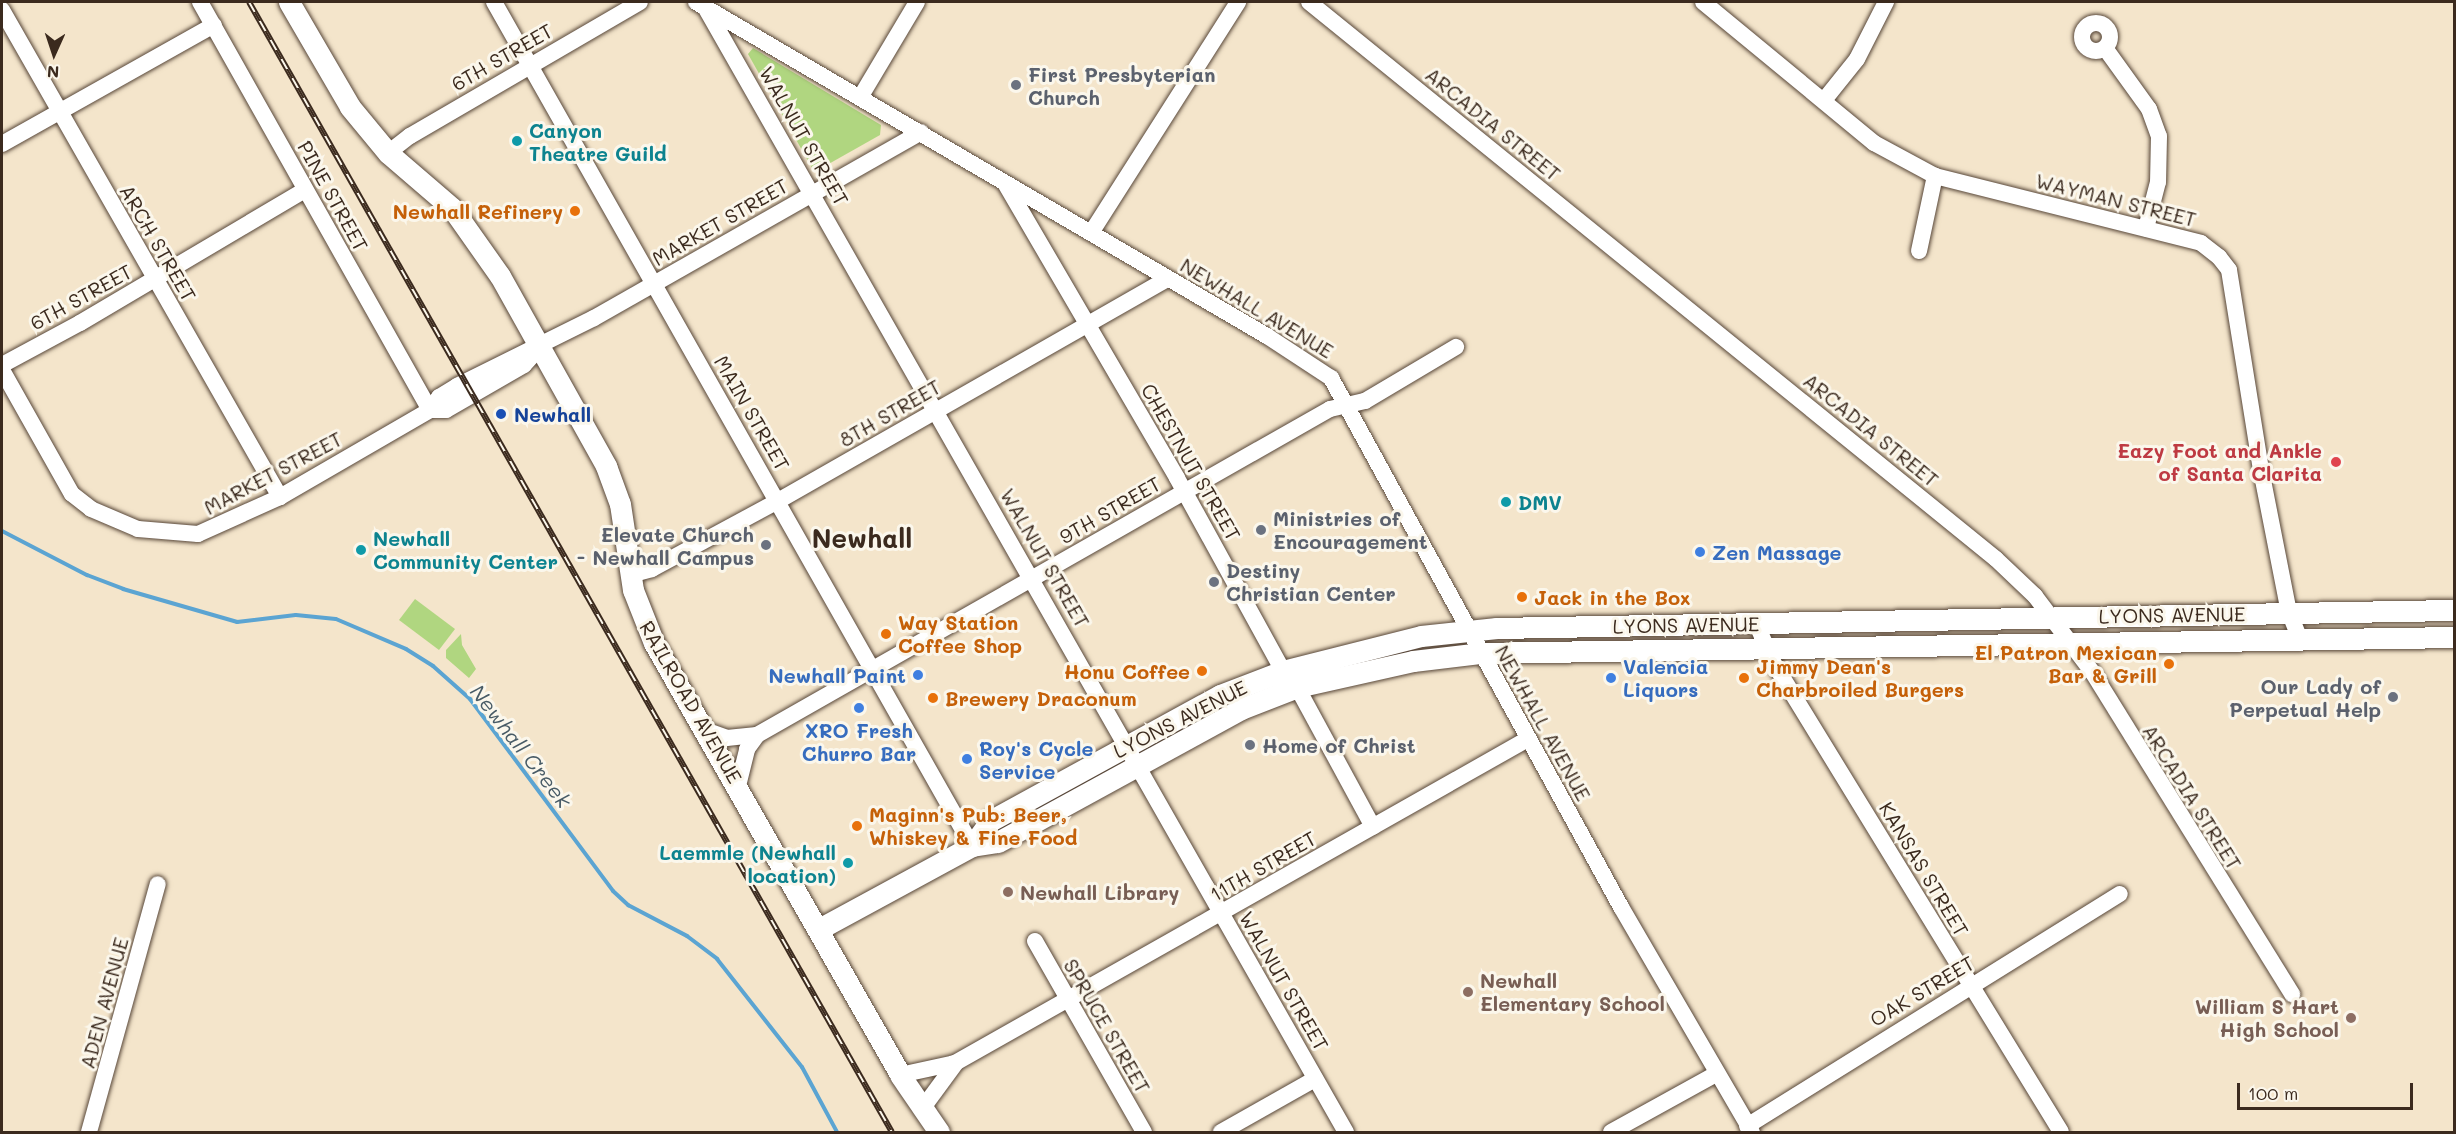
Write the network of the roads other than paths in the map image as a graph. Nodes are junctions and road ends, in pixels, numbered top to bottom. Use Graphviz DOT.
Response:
graph roads {
  1 [pos="200,2"];
  2 [pos="289,2"];
  3 [pos="494,2"];
  4 [pos="640,2"];
  5 [pos="917,2"];
  6 [pos="1238,2"];
  7 [pos="1309,2"];
  8 [pos="1703,2"];
  9 [pos="1886,2"];
  10 [pos="700,4"];
  11 [pos="2,10"];
  12 [pos="214,25"];
  13 [pos="2105,48"];
  14 [pos="529,65"];
  15 [pos="861,96"];
  16 [pos="1825,99"];
  17 [pos="60,113"];
  18 [pos="921,132"];
  19 [pos="2,144"];
  20 [pos="388,153"];
  21 [pos="1935,176"];
  22 [pos="1005,183"];
  23 [pos="304,190"];
  24 [pos="814,192"];
  25 [pos="2146,228"];
  26 [pos="1091,233"];
  27 [pos="1919,251"];
  28 [pos="1167,279"];
  29 [pos="155,280"];
  30 [pos="654,284"];
  31 [pos="1089,325"];
  32 [pos="540,347"];
  33 [pos="1456,347"];
  34 [pos="2,365"];
  35 [pos="2,370"];
  36 [pos="1348,405"];
  37 [pos="430,410"];
  38 [pos="934,411"];
  39 [pos="1183,492"];
  40 [pos="280,497"];
  41 [pos="778,501"];
  42 [pos="630,575"];
  43 [pos="1032,579"];
  44 [pos="2454,610"];
  45 [pos="2289,612"];
  46 [pos="2052,618"];
  47 [pos="1757,625"];
  48 [pos="1470,631"];
  49 [pos="2454,637"];
  50 [pos="2300,639"];
  51 [pos="2074,645"];
  52 [pos="1767,649"];
  53 [pos="1480,653"];
  54 [pos="873,669"];
  55 [pos="1283,671"];
  56 [pos="1297,687"];
  57 [pos="705,730"];
  58 [pos="757,735"];
  59 [pos="1528,738"];
  60 [pos="1130,755"];
  61 [pos="738,786"];
  62 [pos="1373,827"];
  63 [pos="972,846"];
  64 [pos="158,884"];
  65 [pos="2120,894"];
  66 [pos="1221,914"];
  67 [pos="819,928"];
  68 [pos="1035,941"];
  69 [pos="1971,987"];
  70 [pos="2292,994"];
  71 [pos="1068,998"];
  72 [pos="955,1063"];
  73 [pos="1716,1074"];
  74 [pos="900,1075"];
  75 [pos="1316,1078"];
  76 [pos="922,1109"];
  77 [pos="1750,1129"];
  78 [pos="89,1132"];
  79 [pos="939,1132"];
  80 [pos="1144,1132"];
  81 [pos="1221,1132"];
  82 [pos="1346,1132"];
  83 [pos="1611,1132"];
  84 [pos="2061,1132"];
  1 -- 12 [label="street, PINE STREET"];
  2 -- 20 [label="main road, RAILROAD AVENUE"];
  3 -- 14 [label="street, MAIN STREET"];
  4 -- 14 [label="street, 6TH STREET"];
  5 -- 15 [label="street"];
  6 -- 26 [label="street"];
  7 -- 46 [label="street, ARCADIA STREET"];
  8 -- 16 [label="street, WAYMAN STREET"];
  9 -- 16 [label="street"];
  10 -- 15 [label="street, NEWHALL AVENUE"];
  10 -- 24 [label="street, WALNUT STREET"];
  11 -- 17 [label="street, ARCH STREET"];
  12 -- 17 [label="street"];
  12 -- 23 [label="street, PINE STREET"];
  13 -- 25 [label="street"];
  14 -- 20 [label="street, 6TH STREET"];
  14 -- 30 [label="street, MAIN STREET"];
  15 -- 18 [label="street, NEWHALL AVENUE"];
  16 -- 21 [label="street, WAYMAN STREET"];
  17 -- 19 [label="street"];
  17 -- 29 [label="street, ARCH STREET"];
  18 -- 22 [label="street, NEWHALL AVENUE"];
  18 -- 24 [label="street, MARKET STREET"];
  20 -- 32 [label="main road, RAILROAD AVENUE"];
  21 -- 25 [label="street, WAYMAN STREET"];
  21 -- 27 [label="street"];
  22 -- 26 [label="street, NEWHALL AVENUE"];
  22 -- 31 [label="street, CHESTNUT STREET"];
  23 -- 29 [label="street, 6TH STREET"];
  23 -- 37 [label="street, PINE STREET"];
  24 -- 30 [label="street, MARKET STREET"];
  24 -- 38 [label="street, WALNUT STREET"];
  25 -- 45 [label="street, WAYMAN STREET"];
  26 -- 28 [label="street, NEWHALL AVENUE"];
  28 -- 31 [label="street, 8TH STREET"];
  28 -- 36 [label="street, NEWHALL AVENUE"];
  29 -- 34 [label="street, 6TH STREET"];
  29 -- 40 [label="street, ARCH STREET"];
  30 -- 32 [label="street, MARKET STREET"];
  30 -- 41 [label="street, MAIN STREET"];
  31 -- 38 [label="street, 8TH STREET"];
  31 -- 39 [label="street, CHESTNUT STREET"];
  32 -- 37 [label="street, MARKET STREET"];
  32 -- 42 [label="main road, RAILROAD AVENUE"];
  33 -- 36 [label="street, 9TH STREET"];
  35 -- 40 [label="street, MARKET STREET"];
  36 -- 39 [label="street, 9TH STREET"];
  36 -- 48 [label="street, NEWHALL AVENUE"];
  37 -- 40 [label="street, MARKET STREET"];
  38 -- 41 [label="street, 8TH STREET"];
  38 -- 43 [label="street, WALNUT STREET"];
  39 -- 43 [label="street, 9TH STREET"];
  39 -- 55 [label="street, CHESTNUT STREET"];
  41 -- 42 [label="street, 8TH STREET"];
  41 -- 54 [label="street, MAIN STREET"];
  42 -- 57 [label="main road, RAILROAD AVENUE"];
  43 -- 54 [label="street, 9TH STREET"];
  43 -- 60 [label="street, WALNUT STREET"];
  44 -- 45 [label="main road, LYONS AVENUE"];
  45 -- 46 [label="main road, LYONS AVENUE"];
  45 -- 50 [label="street, WAYMAN STREET"];
  46 -- 47 [label="main road, LYONS AVENUE"];
  46 -- 51 [label="street, ARCADIA STREET"];
  47 -- 48 [label="main road, LYONS AVENUE"];
  47 -- 52 [label="street, KANSAS STREET"];
  48 -- 53 [label="street, NEWHALL AVENUE"];
  48 -- 55 [label="main road, LYONS AVENUE"];
  49 -- 50 [label="main road, LYONS AVENUE"];
  50 -- 51 [label="main road, LYONS AVENUE"];
  51 -- 52 [label="main road, LYONS AVENUE"];
  51 -- 70 [label="street, ARCADIA STREET"];
  52 -- 53 [label="main road, LYONS AVENUE"];
  52 -- 69 [label="street, KANSAS STREET"];
  53 -- 56 [label="main road, LYONS AVENUE"];
  53 -- 59 [label="street, NEWHALL AVENUE"];
  54 -- 58 [label="street, 9TH STREET"];
  54 -- 63 [label="street, MAIN STREET"];
  55 -- 56 [label="street, CHESTNUT STREET"];
  55 -- 60 [label="main road, LYONS AVENUE"];
  56 -- 60 [label="main road, LYONS AVENUE"];
  56 -- 62 [label="street, CHESTNUT STREET"];
  57 -- 58 [label="street, 9TH STREET"];
  57 -- 61 [label="main road, RAILROAD AVENUE"];
  58 -- 61 [label="street"];
  59 -- 62 [label="street, 11TH STREET"];
  59 -- 73 [label="street, NEWHALL AVENUE"];
  60 -- 63 [label="main road, LYONS AVENUE"];
  60 -- 66 [label="street, WALNUT STREET"];
  61 -- 67 [label="main road, RAILROAD AVENUE"];
  62 -- 66 [label="street, 11TH STREET"];
  63 -- 67 [label="main road, LYONS AVENUE"];
  64 -- 78 [label="street, ADEN AVENUE"];
  65 -- 69 [label="street, OAK STREET"];
  66 -- 71 [label="street, 11TH STREET"];
  66 -- 75 [label="street, WALNUT STREET"];
  67 -- 74 [label="main road, RAILROAD AVENUE"];
  68 -- 71 [label="street, SPRUCE STREET"];
  69 -- 77 [label="street, OAK STREET"];
  69 -- 84 [label="street, KANSAS STREET"];
  71 -- 72 [label="street, 11TH STREET"];
  71 -- 80 [label="street, SPRUCE STREET"];
  72 -- 74 [label="street, 11TH STREET"];
  72 -- 76 [label="street, 11TH STREET"];
  73 -- 77 [label="street, NEWHALL AVENUE"];
  73 -- 83 [label="street"];
  74 -- 76 [label="main road, RAILROAD AVENUE"];
  75 -- 81 [label="street"];
  75 -- 82 [label="street, WALNUT STREET"];
  76 -- 79 [label="main road, RAILROAD AVENUE"];
}
